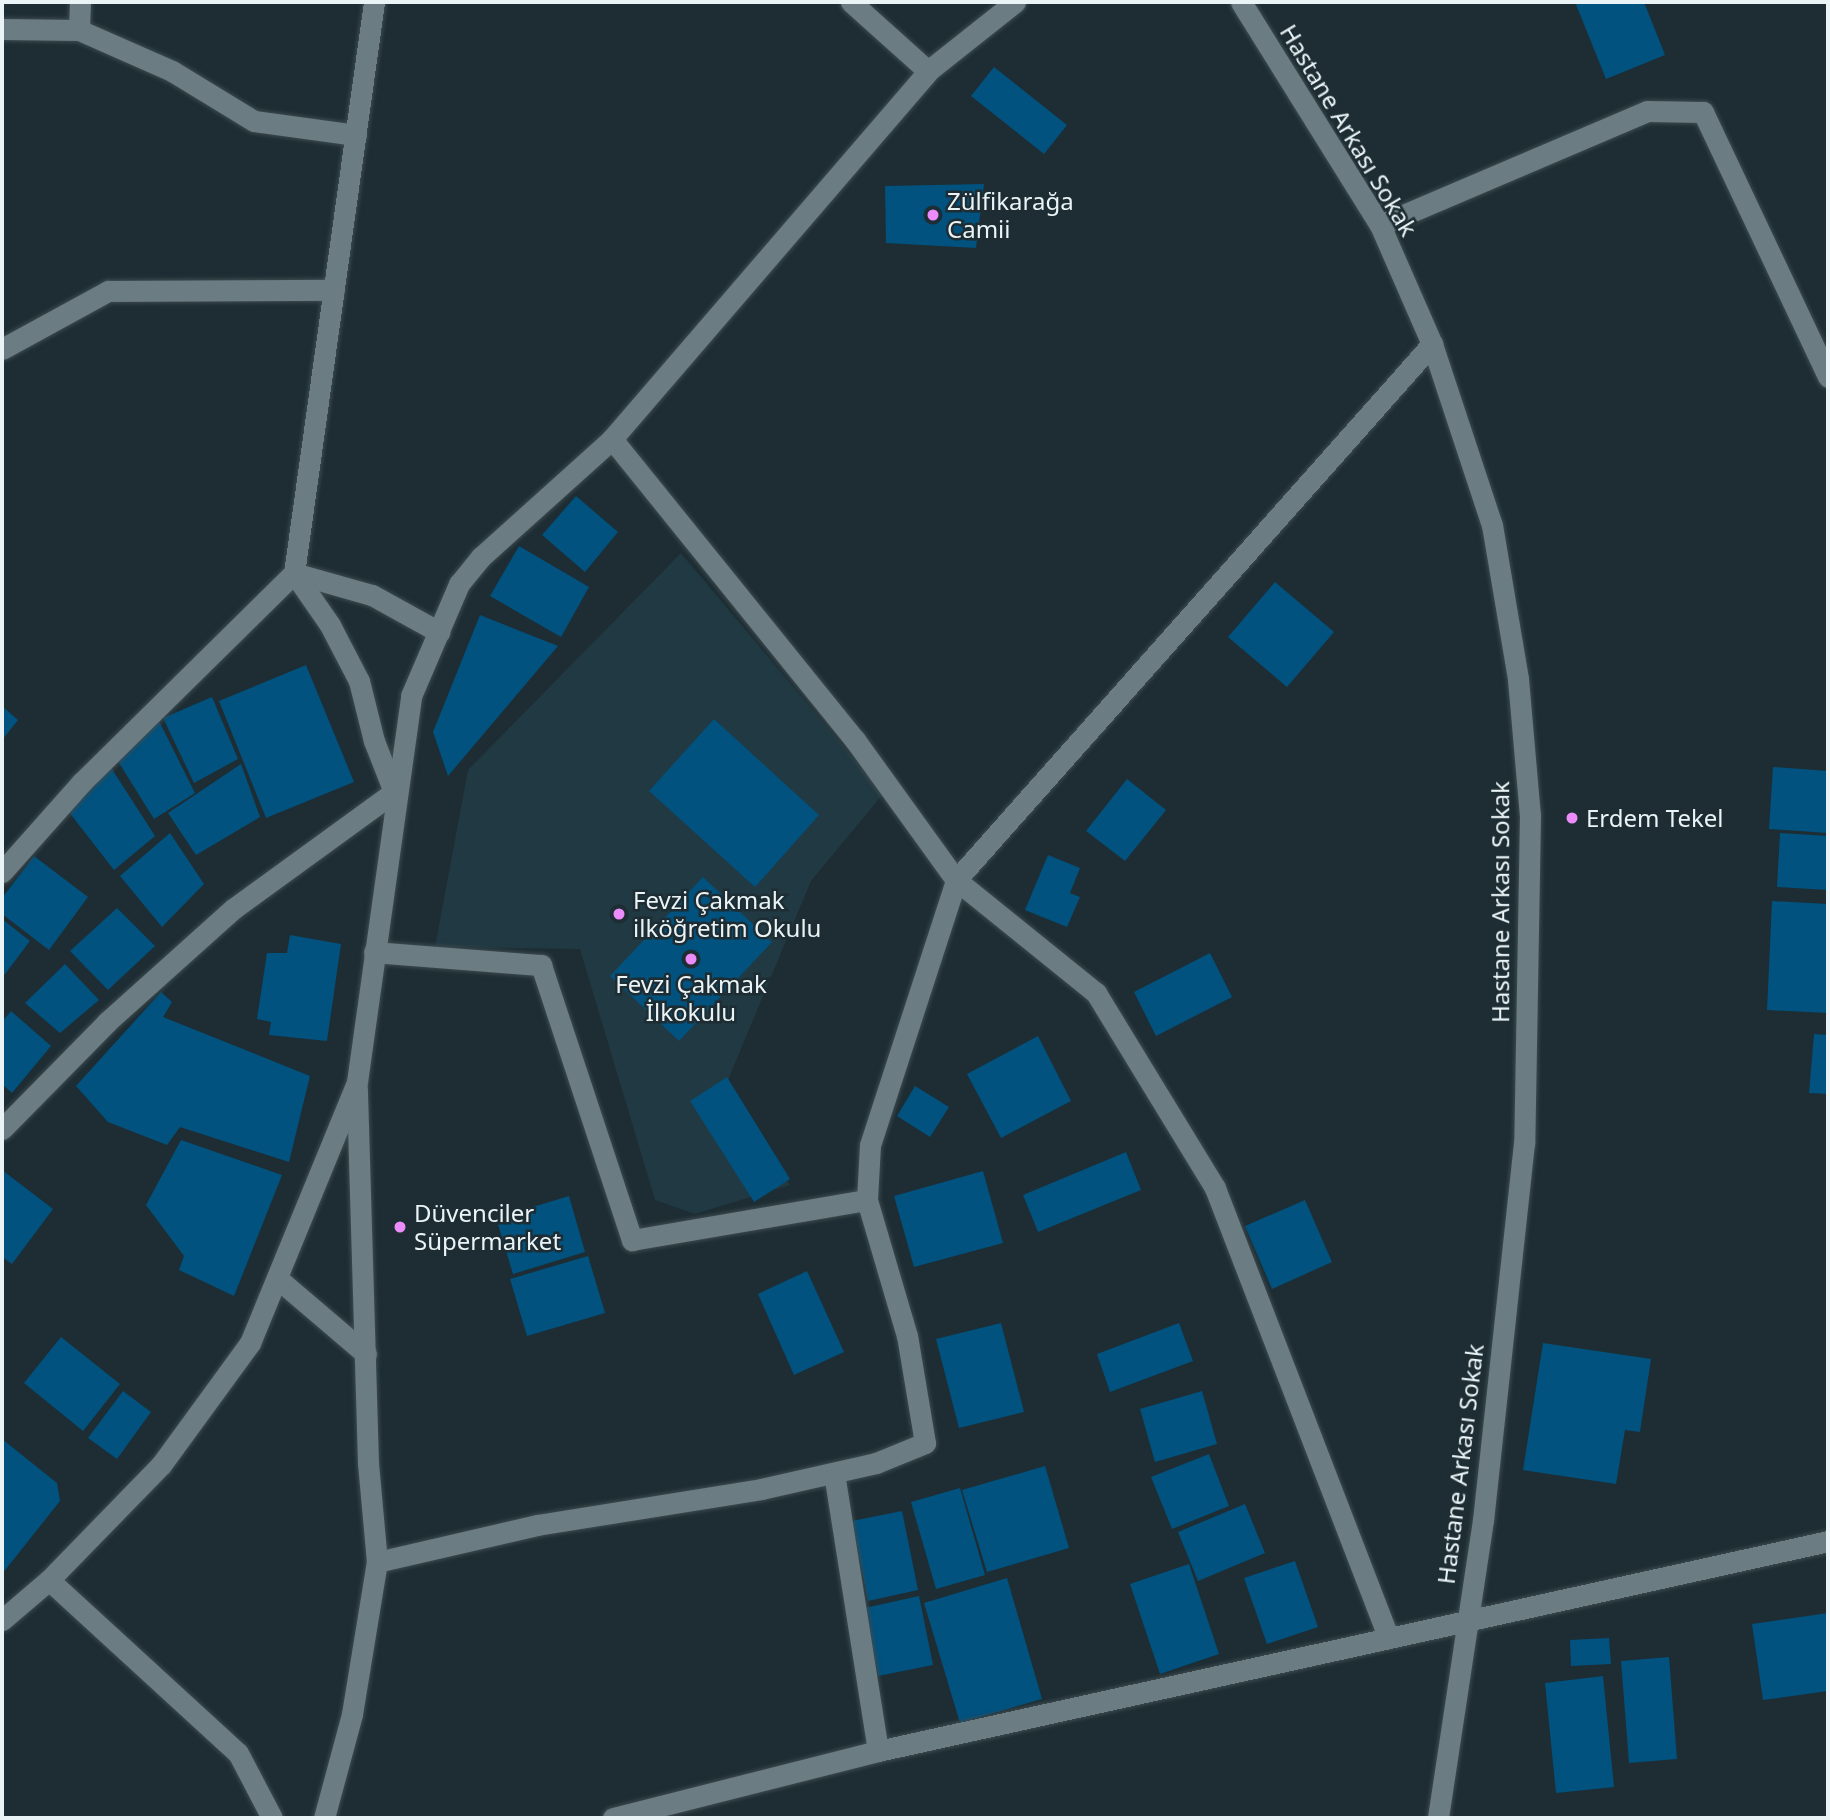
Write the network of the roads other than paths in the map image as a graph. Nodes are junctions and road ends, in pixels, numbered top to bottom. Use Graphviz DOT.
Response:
graph roads {
  1 [pos="80,2"];
  2 [pos="374,2"];
  3 [pos="851,2"];
  4 [pos="1015,2"];
  5 [pos="1241,2"];
  6 [pos="2,29"];
  7 [pos="79,30"];
  8 [pos="928,71"];
  9 [pos="356,135"];
  10 [pos="1380,225"];
  11 [pos="334,290"];
  12 [pos="1432,344"];
  13 [pos="2,349"];
  14 [pos="1828,377"];
  15 [pos="612,439"];
  16 [pos="294,573"];
  17 [pos="439,632"];
  18 [pos="394,792"];
  19 [pos="3,867"];
  20 [pos="956,880"];
  21 [pos="374,952"];
  22 [pos="357,1082"];
  23 [pos="2,1129"];
  24 [pos="867,1200"];
  25 [pos="277,1278"];
  26 [pos="366,1354"];
  27 [pos="834,1473"];
  28 [pos="1828,1541"];
  29 [pos="377,1562"];
  30 [pos="49,1580"];
  31 [pos="2,1620"];
  32 [pos="1465,1624"];
  33 [pos="1389,1638"];
  34 [pos="878,1751"];
  35 [pos="272,1818"];
  36 [pos="324,1818"];
  37 [pos="613,1818"];
  38 [pos="1438,1818"];
  1 -- 7 [label="street"];
  2 -- 9 [label="street"];
  3 -- 8 [label="street"];
  4 -- 8 [label="street"];
  5 -- 10 [label="street, Hastane Arkası Sokak"];
  6 -- 7 [label="street"];
  7 -- 9 [label="street"];
  8 -- 15 [label="street"];
  9 -- 11 [label="street"];
  10 -- 12 [label="street, Hastane Arkası Sokak"];
  10 -- 14 [label="street"];
  11 -- 13 [label="street"];
  11 -- 16 [label="street"];
  12 -- 20 [label="street"];
  12 -- 32 [label="street, Hastane Arkası Sokak"];
  15 -- 17 [label="street"];
  15 -- 20 [label="street"];
  16 -- 17 [label="street"];
  16 -- 18 [label="street"];
  16 -- 19 [label="street"];
  17 -- 18 [label="street"];
  18 -- 21 [label="street"];
  18 -- 23 [label="street"];
  20 -- 24 [label="street"];
  20 -- 33 [label="street"];
  21 -- 22 [label="street"];
  21 -- 24 [label="street"];
  22 -- 25 [label="street"];
  22 -- 26 [label="street"];
  24 -- 27 [label="street"];
  25 -- 26 [label="street"];
  25 -- 30 [label="street"];
  26 -- 29 [label="street"];
  27 -- 29 [label="street"];
  27 -- 34 [label="street"];
  28 -- 32 [label="street"];
  29 -- 36 [label="street"];
  30 -- 31 [label="street"];
  30 -- 35 [label="street"];
  32 -- 33 [label="street"];
  32 -- 38 [label="street, Hastane Arkası Sokak"];
  33 -- 34 [label="street"];
  34 -- 37 [label="street"];
}
